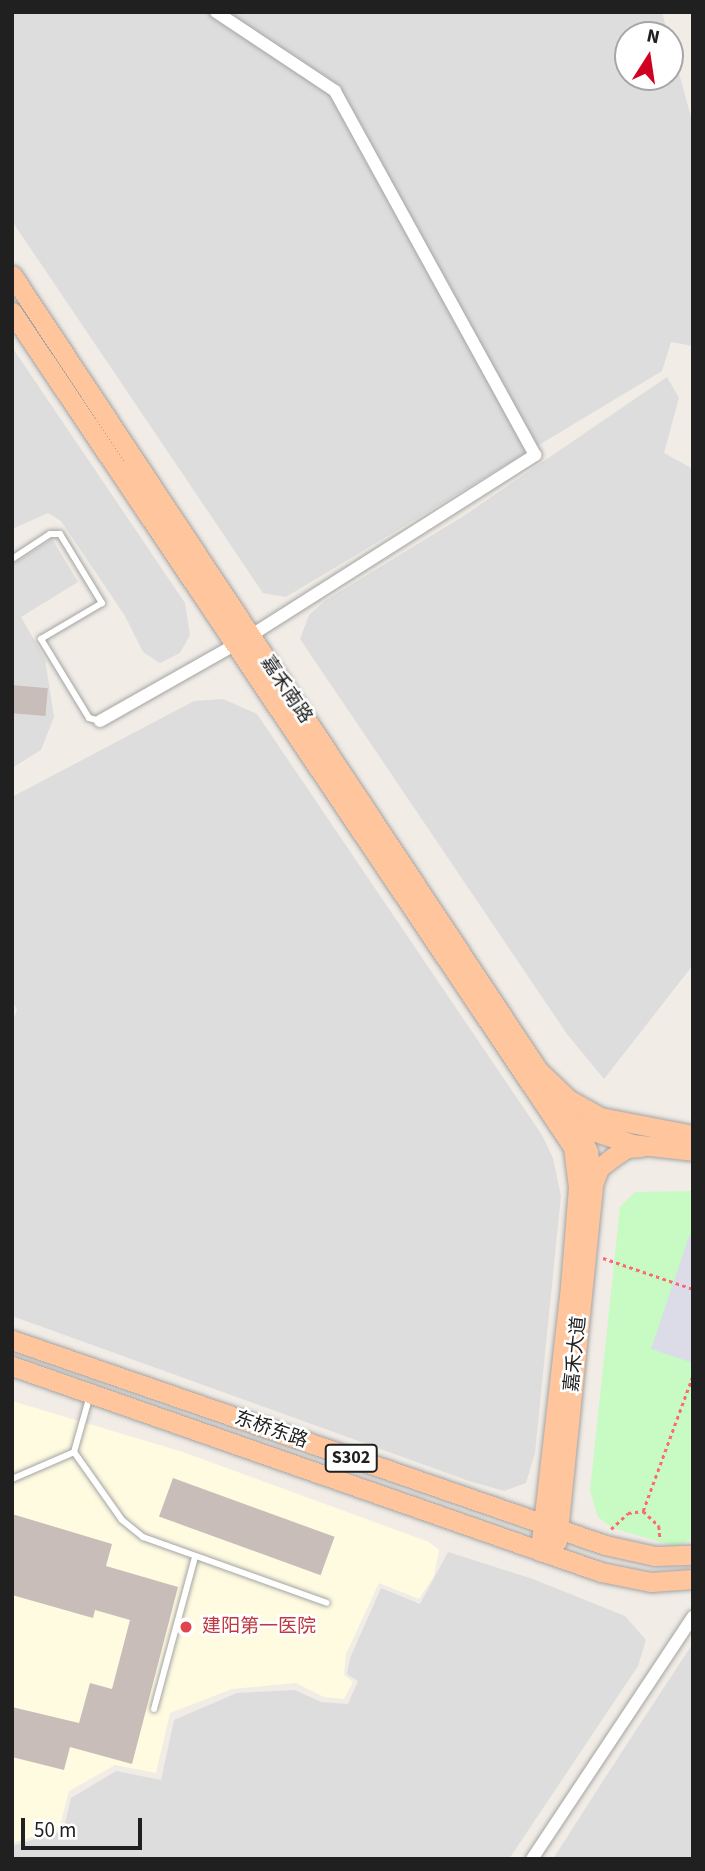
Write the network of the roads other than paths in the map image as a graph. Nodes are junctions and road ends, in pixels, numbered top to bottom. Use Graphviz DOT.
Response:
graph roads {
  1 [pos="216,12"];
  2 [pos="12,275"];
  3 [pos="12,312"];
  4 [pos="12,559"];
  5 [pos="242,640"];
  6 [pos="100,721"];
  7 [pos="546,1077"];
  8 [pos="560,1105"];
  9 [pos="693,1135"];
  10 [pos="648,1138"];
  11 [pos="615,1139"];
  12 [pos="693,1151"];
  13 [pos="583,1152"];
  14 [pos="585,1183"];
  15 [pos="12,1340"];
  16 [pos="12,1366"];
  17 [pos="91,1394"];
  18 [pos="74,1452"];
  19 [pos="12,1479"];
  20 [pos="551,1528"];
  21 [pos="548,1554"];
  22 [pos="693,1555"];
  23 [pos="195,1557"];
  24 [pos="693,1579"];
  25 [pos="327,1603"];
  26 [pos="693,1617"];
  27 [pos="154,1709"];
  28 [pos="532,1859"];
  1 -- 5 [label="street"];
  2 -- 5 [label="main road, 嘉禾南路"];
  3 -- 5 [label="main road, 嘉禾南路"];
  4 -- 6 [label="lane"];
  5 -- 6 [label="street"];
  5 -- 7 [label="main road, 嘉禾南路"];
  5 -- 8 [label="main road, 嘉禾南路"];
  7 -- 8 [label="main road, 嘉禾南路"];
  7 -- 13 [label="main road"];
  8 -- 10 [label="main road"];
  8 -- 11 [label="main road"];
  8 -- 13 [label="main road"];
  9 -- 10 [label="main road"];
  10 -- 11 [label="main road"];
  10 -- 12 [label="main road"];
  10 -- 14 [label="main road"];
  11 -- 13 [label="main road"];
  13 -- 14 [label="main road, 嘉禾大道"];
  14 -- 20 [label="main road, 嘉禾大道"];
  14 -- 20 [label="main road, 嘉禾大道"];
  15 -- 20 [label="main road, 东桥东路 / S302"];
  16 -- 17 [label="main road, 东桥东路 / S302"];
  17 -- 18 [label="lane"];
  17 -- 21 [label="main road, 东桥东路 / S302"];
  18 -- 19 [label="lane"];
  18 -- 23 [label="lane"];
  20 -- 21 [label="main road, 嘉禾大道"];
  20 -- 22 [label="main road, 东桥东路 / S302"];
  21 -- 24 [label="main road, 东桥东路 / S302"];
  23 -- 25 [label="lane"];
  23 -- 27 [label="lane"];
  26 -- 28 [label="street"];
}
